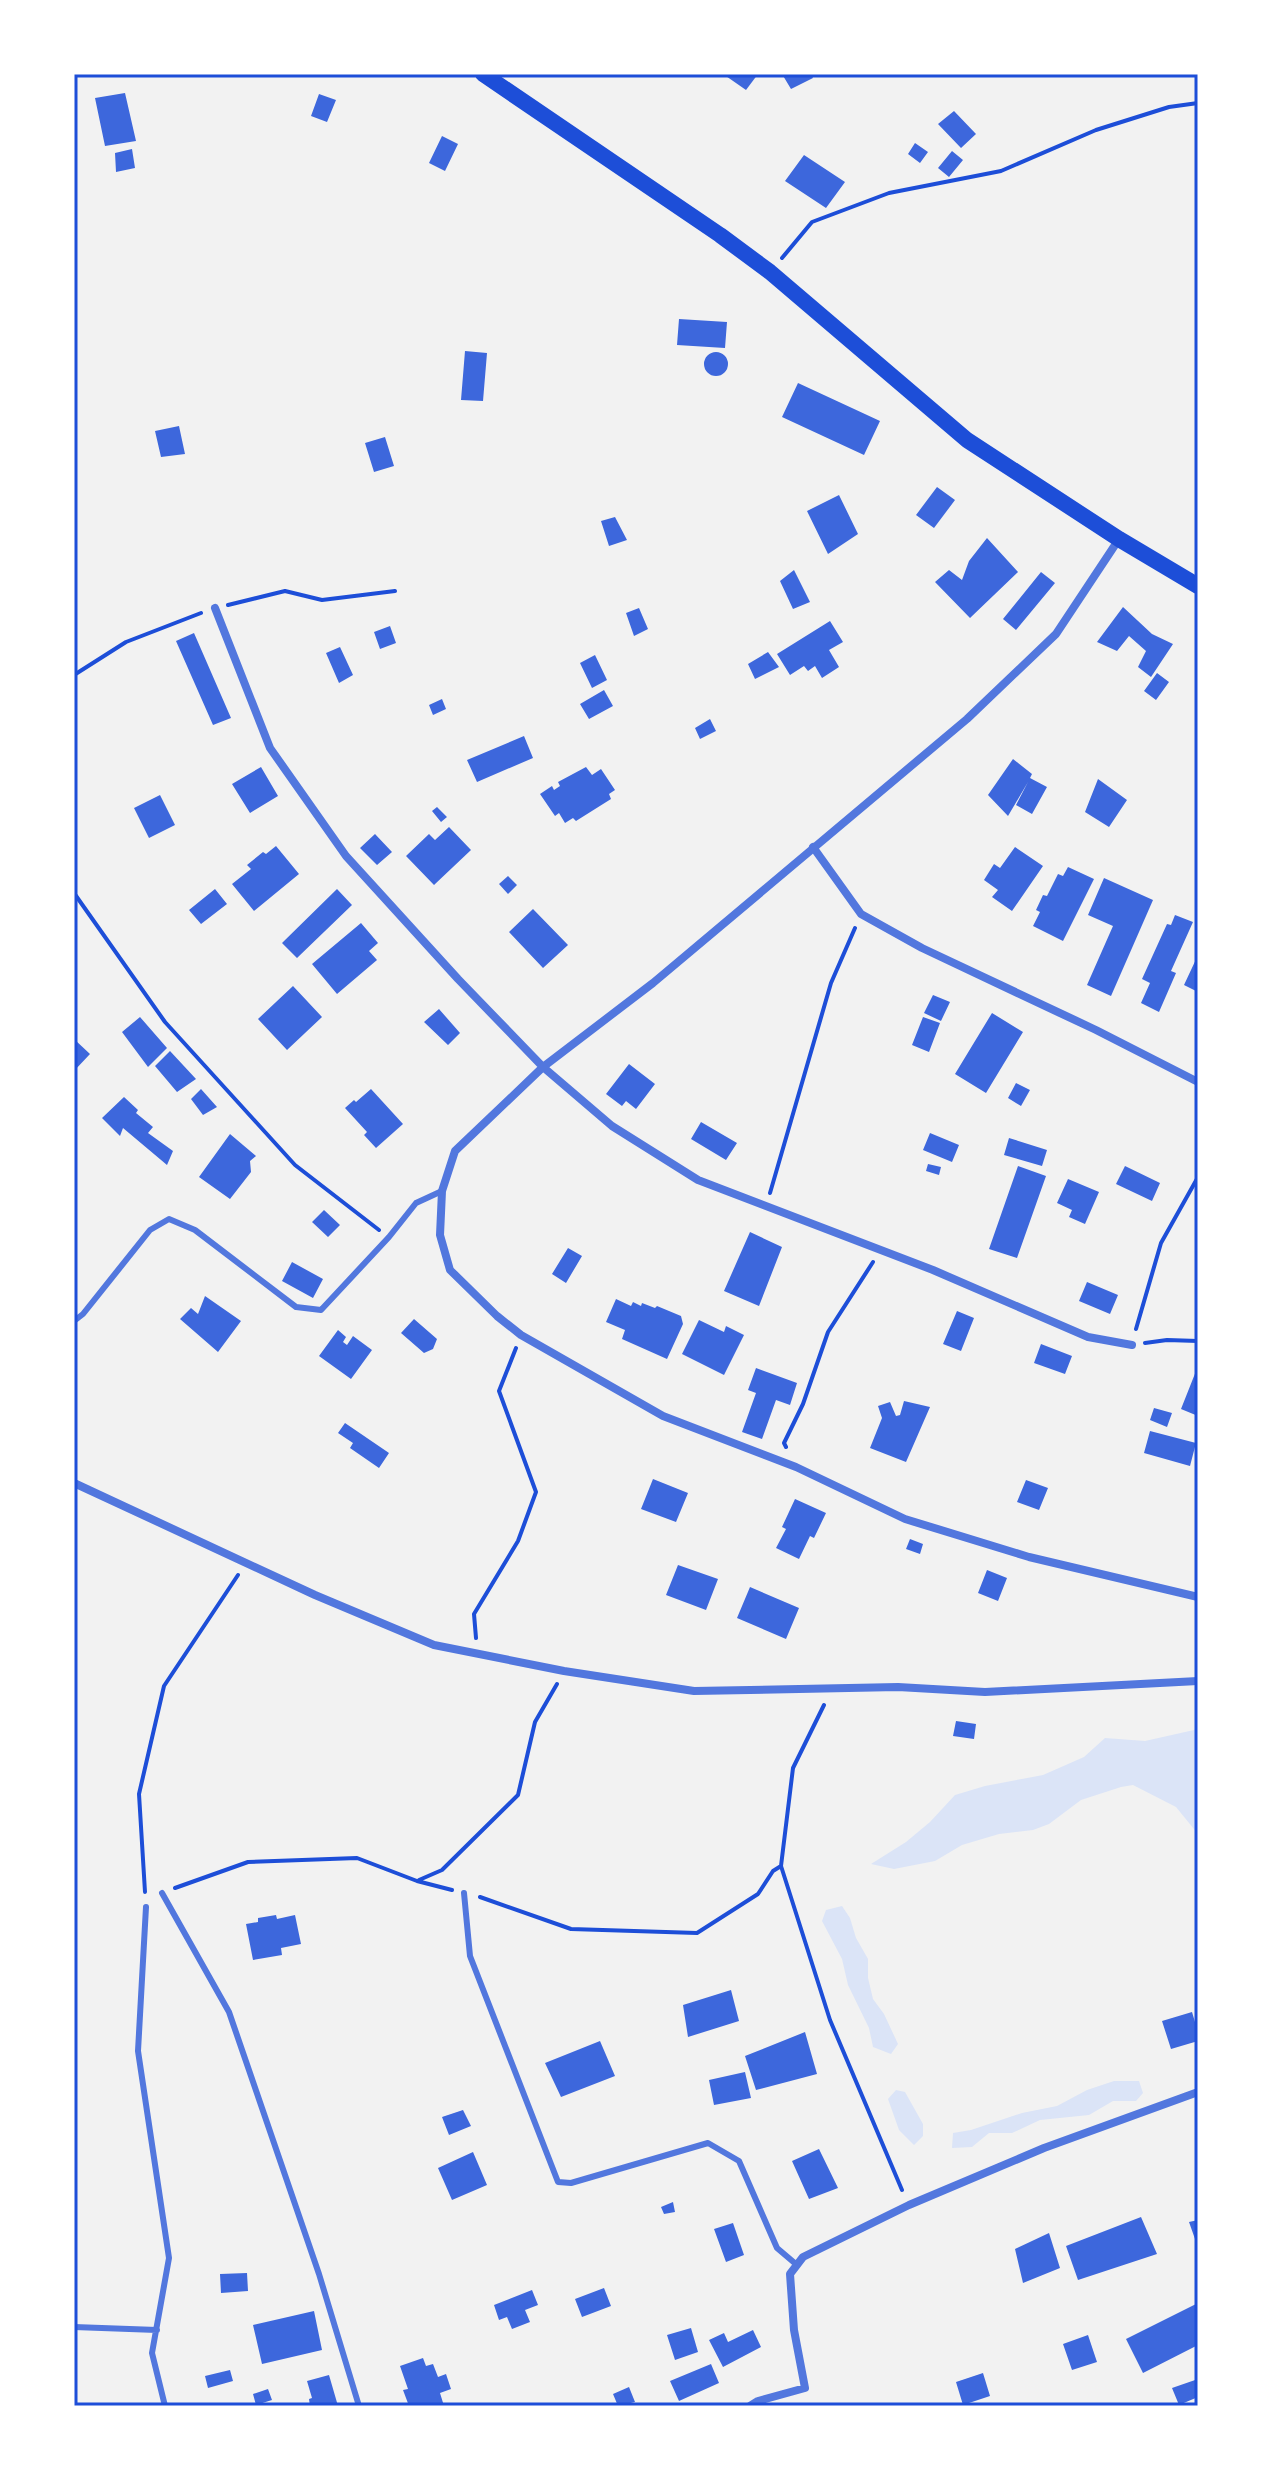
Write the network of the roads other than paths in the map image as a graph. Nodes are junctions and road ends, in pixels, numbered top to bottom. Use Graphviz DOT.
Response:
graph roads {
  1 [pos="483,74"];
  2 [pos="1119,539"];
  3 [pos="1198,586"];
  4 [pos="215,608"];
  5 [pos="813,847"];
  6 [pos="543,1067"];
  7 [pos="1198,1082"];
  8 [pos="442,1191"];
  9 [pos="74,1321"];
  10 [pos="1132,1345"];
  11 [pos="74,1483"];
  12 [pos="1198,1597"];
  13 [pos="1198,1681"];
  14 [pos="162,1893"];
  15 [pos="464,1893"];
  16 [pos="146,1907"];
  17 [pos="1198,2092"];
  18 [pos="797,2265"];
  19 [pos="74,2327"];
  20 [pos="157,2330"];
  21 [pos="165,2406"];
  22 [pos="359,2406"];
  23 [pos="750,2406"];
  1 -- 2 [label="main road"];
  2 -- 3 [label="main road"];
  2 -- 5 [label="street"];
  4 -- 6 [label="street"];
  5 -- 6 [label="street"];
  5 -- 7 [label="street"];
  6 -- 8 [label="street"];
  6 -- 10 [label="street"];
  8 -- 9 [label="lane"];
  8 -- 12 [label="street"];
  11 -- 13 [label="street"];
  14 -- 22 [label="lane"];
  15 -- 18 [label="lane"];
  16 -- 20 [label="lane"];
  17 -- 18 [label="street"];
  18 -- 23 [label="street"];
  19 -- 20 [label="lane"];
  20 -- 21 [label="lane"];
}
